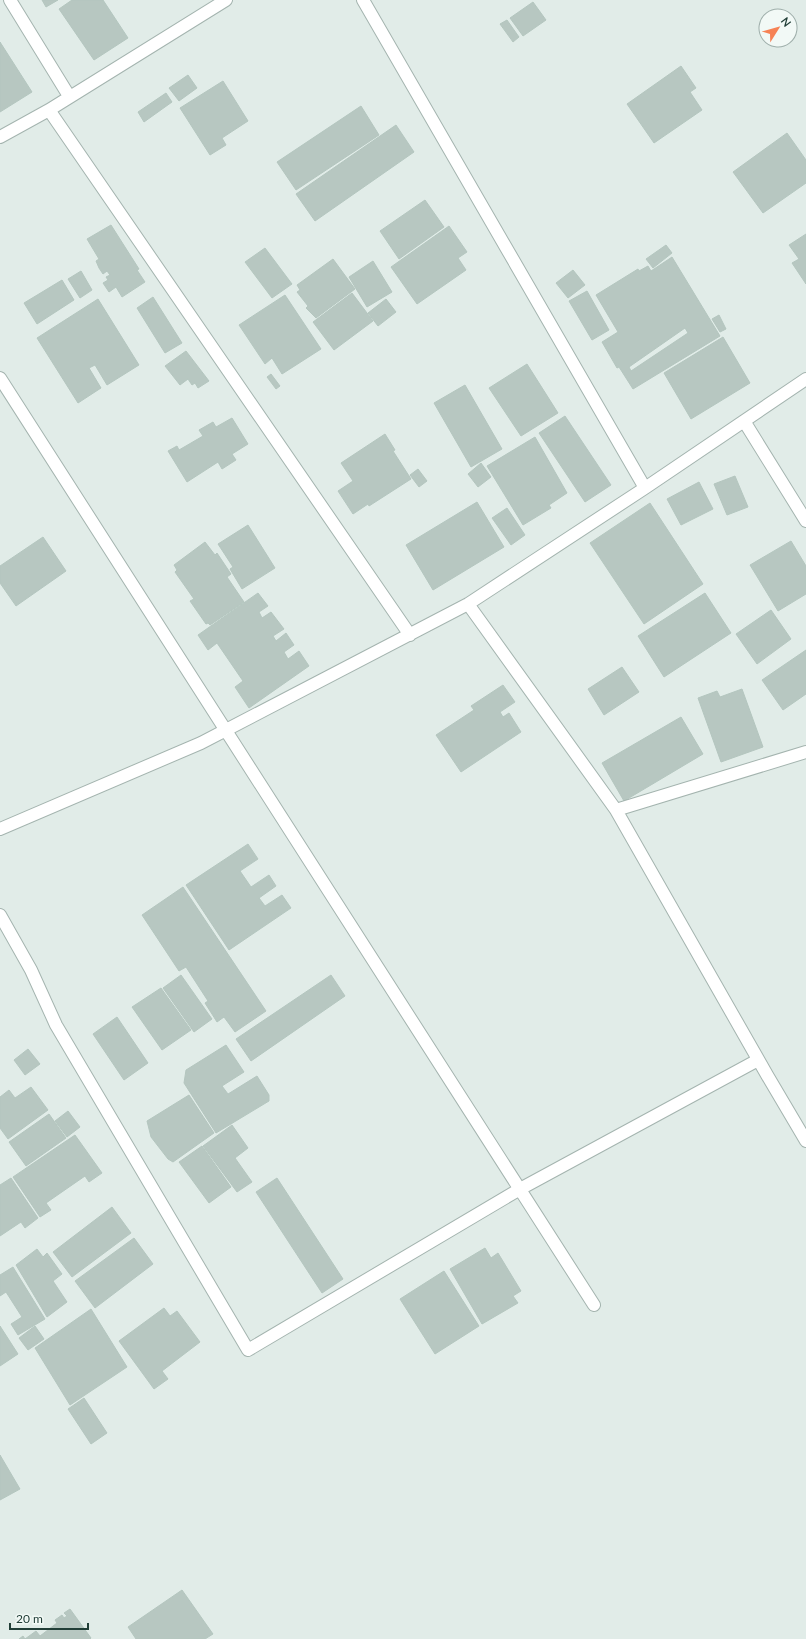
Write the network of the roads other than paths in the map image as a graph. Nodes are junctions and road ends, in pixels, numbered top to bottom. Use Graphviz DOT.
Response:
graph roads {
  1 [pos="10,0"];
  2 [pos="226,0"];
  3 [pos="363,0"];
  4 [pos="69,96"];
  5 [pos="49,110"];
  6 [pos="0,137"];
  7 [pos="0,378"];
  8 [pos="806,379"];
  9 [pos="744,421"];
  10 [pos="645,488"];
  11 [pos="806,520"];
  12 [pos="468,604"];
  13 [pos="410,634"];
  14 [pos="227,730"];
  15 [pos="806,752"];
  16 [pos="616,810"];
  17 [pos="0,829"];
  18 [pos="0,915"];
  19 [pos="758,1060"];
  20 [pos="806,1141"];
  21 [pos="520,1188"];
  22 [pos="594,1305"];
  1 -- 4 [label="street"];
  2 -- 4 [label="street"];
  3 -- 10 [label="street"];
  4 -- 5 [label="street"];
  5 -- 6 [label="street"];
  5 -- 13 [label="street"];
  7 -- 14 [label="street"];
  8 -- 9 [label="street"];
  9 -- 10 [label="street"];
  9 -- 11 [label="street"];
  10 -- 12 [label="street"];
  12 -- 13 [label="street"];
  12 -- 16 [label="street"];
  13 -- 14 [label="street"];
  14 -- 17 [label="street"];
  14 -- 21 [label="street"];
  15 -- 16 [label="street"];
  16 -- 19 [label="street"];
  18 -- 21 [label="street"];
  19 -- 20 [label="street"];
  19 -- 21 [label="street"];
  21 -- 22 [label="street"];
}
